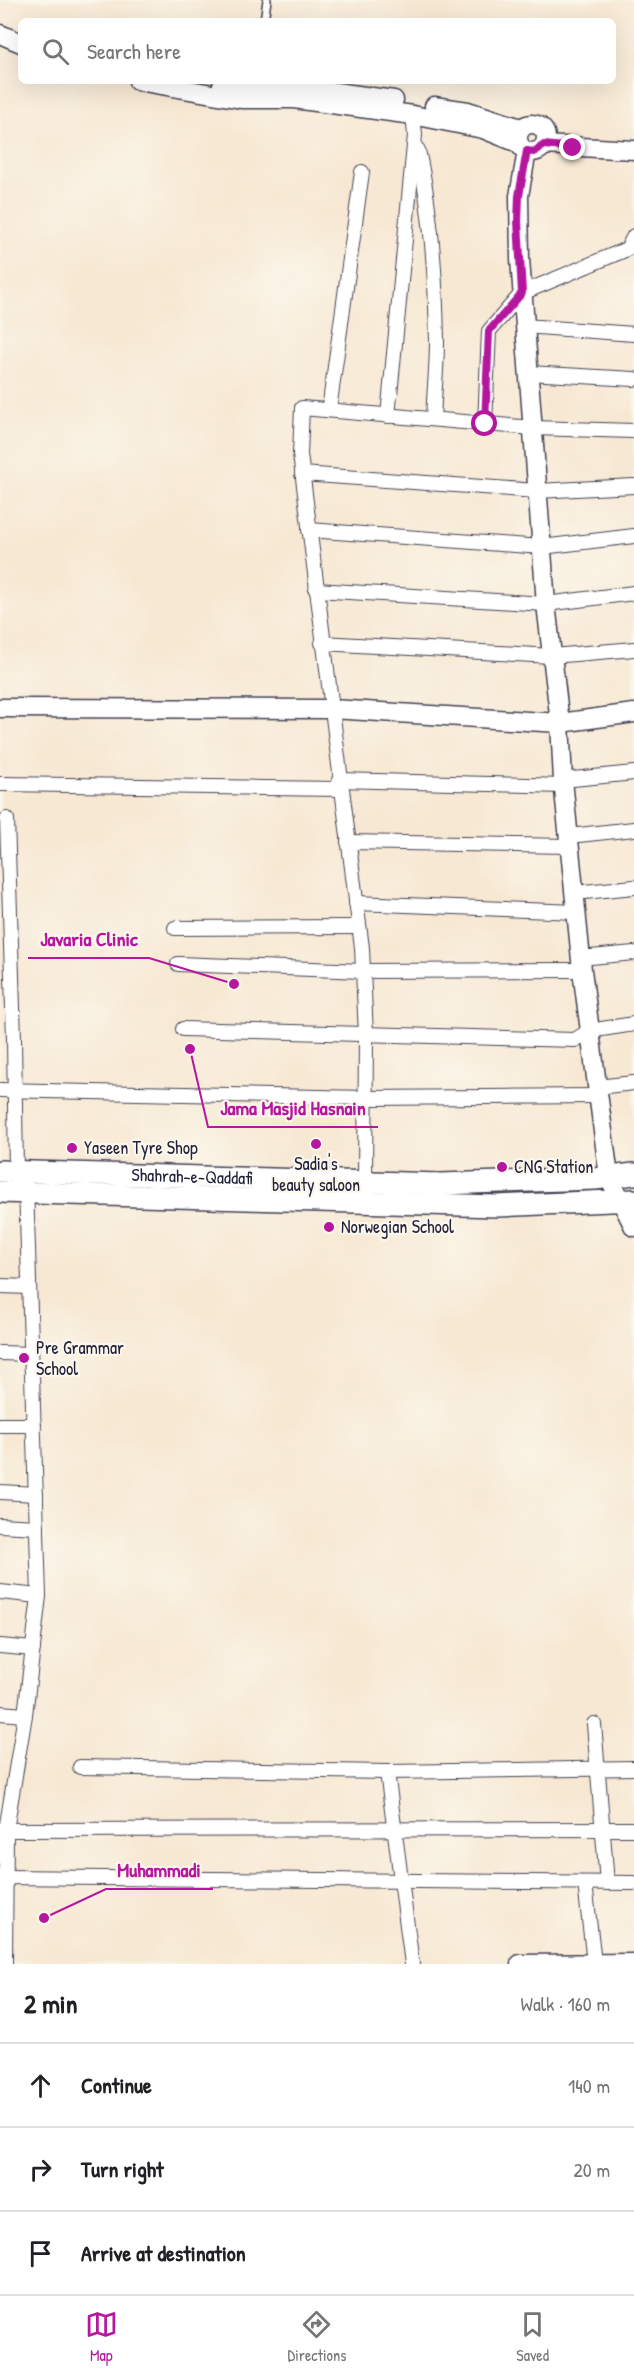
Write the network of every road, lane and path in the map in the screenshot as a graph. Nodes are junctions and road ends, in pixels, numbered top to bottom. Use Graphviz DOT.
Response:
graph roads {
  1 [pos="267,0"];
  2 [pos="264,18"];
  3 [pos="0,34"];
  4 [pos="18,42"];
  5 [pos="0,48"];
  6 [pos="18,55"];
  7 [pos="181,84"];
  8 [pos="216,84"];
  9 [pos="253,89"];
  10 [pos="413,115"];
  11 [pos="415,135"];
  12 [pos="634,138"];
  13 [pos="531,140"];
  14 [pos="634,150"];
  15 [pos="362,172"];
  16 [pos="634,236"];
  17 [pos="522,293"];
  18 [pos="524,326"];
  19 [pos="634,334"];
  20 [pos="528,373"];
  21 [pos="634,379"];
  22 [pos="329,410"];
  23 [pos="388,416"];
  24 [pos="433,419"];
  25 [pos="485,424"];
  26 [pos="532,428"];
  27 [pos="634,431"];
  28 [pos="302,474"];
  29 [pos="634,486"];
  30 [pos="537,491"];
  31 [pos="309,530"];
  32 [pos="634,536"];
  33 [pos="542,547"];
  34 [pos="316,590"];
  35 [pos="634,593"];
  36 [pos="546,604"];
  37 [pos="322,643"];
  38 [pos="634,649"];
  39 [pos="552,656"];
  40 [pos="0,708"];
  41 [pos="332,709"];
  42 [pos="634,713"];
  43 [pos="560,723"];
  44 [pos="634,773"];
  45 [pos="564,783"];
  46 [pos="0,784"];
  47 [pos="340,785"];
  48 [pos="7,819"];
  49 [pos="634,829"];
  50 [pos="569,841"];
  51 [pos="348,842"];
  52 [pos="634,887"];
  53 [pos="574,893"];
  54 [pos="356,903"];
  55 [pos="576,912"];
  56 [pos="359,927"];
  57 [pos="175,928"];
  58 [pos="634,953"];
  59 [pos="178,964"];
  60 [pos="581,964"];
  61 [pos="363,972"];
  62 [pos="634,1023"];
  63 [pos="183,1029"];
  64 [pos="589,1031"];
  65 [pos="366,1035"];
  66 [pos="0,1038"];
  67 [pos="15,1039"];
  68 [pos="634,1083"];
  69 [pos="0,1089"];
  70 [pos="15,1090"];
  71 [pos="597,1092"];
  72 [pos="367,1098"];
  73 [pos="634,1174"];
  74 [pos="17,1177"];
  75 [pos="609,1177"];
  76 [pos="365,1182"];
  77 [pos="0,1192"];
  78 [pos="627,1201"];
  79 [pos="634,1227"];
  80 [pos="0,1286"];
  81 [pos="29,1287"];
  82 [pos="0,1353"];
  83 [pos="31,1354"];
  84 [pos="0,1425"];
  85 [pos="34,1425"];
  86 [pos="0,1492"];
  87 [pos="36,1494"];
  88 [pos="0,1525"];
  89 [pos="37,1527"];
  90 [pos="0,1592"];
  91 [pos="39,1596"];
  92 [pos="0,1646"];
  93 [pos="33,1649"];
  94 [pos="0,1713"];
  95 [pos="25,1715"];
  96 [pos="594,1724"];
  97 [pos="80,1767"];
  98 [pos="634,1768"];
  99 [pos="598,1769"];
  100 [pos="387,1772"];
  101 [pos="0,1773"];
  102 [pos="15,1774"];
  103 [pos="603,1829"];
  104 [pos="634,1829"];
  105 [pos="3,1830"];
  106 [pos="393,1830"];
  107 [pos="3,1877"];
  108 [pos="400,1881"];
  109 [pos="585,1883"];
  110 [pos="607,1883"];
  111 [pos="634,1883"];
  112 [pos="594,1963"];
  113 [pos="632,1963"];
  114 [pos="5,1964"];
  115 [pos="412,1964"];
  116 [pos="520,1964"];
  1 -- 2 [label="lane"];
  3 -- 4 [label="street"];
  5 -- 6 [label="street"];
  7 -- 9 [label="street"];
  8 -- 9 [label="street"];
  9 -- 10 [label="street"];
  9 -- 13 [label="street"];
  10 -- 11 [label="street"];
  10 -- 13 [label="street"];
  11 -- 23 [label="street"];
  11 -- 24 [label="street"];
  12 -- 13 [label="street"];
  13 -- 14 [label="street"];
  13 -- 17 [label="street"];
  15 -- 22 [label="street"];
  16 -- 17 [label="street"];
  17 -- 18 [label="street"];
  17 -- 25 [label="street"];
  18 -- 19 [label="street"];
  18 -- 20 [label="street"];
  20 -- 21 [label="street"];
  20 -- 26 [label="street"];
  22 -- 23 [label="street"];
  22 -- 28 [label="street"];
  23 -- 24 [label="street"];
  24 -- 25 [label="street"];
  25 -- 26 [label="street"];
  26 -- 27 [label="street"];
  26 -- 30 [label="street"];
  28 -- 30 [label="street"];
  28 -- 31 [label="street"];
  29 -- 30 [label="street"];
  30 -- 33 [label="street"];
  31 -- 33 [label="street"];
  31 -- 34 [label="street"];
  32 -- 33 [label="street"];
  33 -- 36 [label="street"];
  34 -- 36 [label="street"];
  34 -- 37 [label="street"];
  35 -- 36 [label="street"];
  36 -- 39 [label="street"];
  37 -- 39 [label="street"];
  37 -- 41 [label="street"];
  38 -- 39 [label="street"];
  39 -- 43 [label="street"];
  40 -- 41 [label="street"];
  41 -- 43 [label="street"];
  41 -- 47 [label="street"];
  42 -- 43 [label="street"];
  43 -- 45 [label="street"];
  44 -- 45 [label="street"];
  45 -- 47 [label="street"];
  45 -- 50 [label="street"];
  46 -- 47 [label="street"];
  47 -- 51 [label="street"];
  48 -- 67 [label="street"];
  49 -- 50 [label="street"];
  50 -- 51 [label="street"];
  50 -- 53 [label="street"];
  51 -- 54 [label="street"];
  52 -- 53 [label="street"];
  53 -- 55 [label="street"];
  54 -- 55 [label="street"];
  54 -- 56 [label="street"];
  55 -- 60 [label="street"];
  56 -- 57 [label="street"];
  56 -- 61 [label="street"];
  58 -- 60 [label="street"];
  59 -- 61 [label="street"];
  60 -- 61 [label="street"];
  60 -- 64 [label="street"];
  61 -- 65 [label="street"];
  62 -- 64 [label="street"];
  63 -- 65 [label="street"];
  64 -- 65 [label="street"];
  64 -- 71 [label="street"];
  65 -- 72 [label="street"];
  66 -- 67 [label="street"];
  67 -- 70 [label="street"];
  68 -- 71 [label="street"];
  69 -- 70 [label="street"];
  70 -- 72 [label="street"];
  70 -- 74 [label="street"];
  71 -- 72 [label="street"];
  71 -- 75 [label="street"];
  72 -- 76 [label="street"];
  73 -- 75 [label="main road, Shahrah-e-Qaddafi"];
  74 -- 76 [label="main road, Shahrah-e-Qaddafi"];
  74 -- 77 [label="main road, Shahrah-e-Qaddafi"];
  74 -- 78 [label="main road, Shahrah-e-Qaddafi"];
  74 -- 81 [label="street"];
  75 -- 76 [label="main road, Shahrah-e-Qaddafi"];
  75 -- 78 [label="street"];
  78 -- 79 [label="street"];
  80 -- 81 [label="street"];
  81 -- 83 [label="street"];
  82 -- 83 [label="street"];
  83 -- 85 [label="street"];
  84 -- 85 [label="street"];
  85 -- 87 [label="street"];
  86 -- 87 [label="street"];
  87 -- 89 [label="street"];
  88 -- 89 [label="street"];
  89 -- 91 [label="street"];
  90 -- 91 [label="street"];
  91 -- 93 [label="street"];
  92 -- 93 [label="street"];
  93 -- 95 [label="street"];
  94 -- 95 [label="street"];
  95 -- 102 [label="street"];
  96 -- 99 [label="street"];
  97 -- 100 [label="street"];
  98 -- 99 [label="street"];
  99 -- 100 [label="street"];
  99 -- 103 [label="street"];
  100 -- 106 [label="street"];
  101 -- 102 [label="street"];
  102 -- 105 [label="street"];
  103 -- 104 [label="street"];
  103 -- 106 [label="street"];
  103 -- 110 [label="street"];
  105 -- 106 [label="street"];
  105 -- 107 [label="street"];
  106 -- 108 [label="street"];
  107 -- 108 [label="street"];
  107 -- 114 [label="street"];
  108 -- 109 [label="street"];
  108 -- 115 [label="street"];
  109 -- 110 [label="street"];
  109 -- 112 [label="street"];
  110 -- 111 [label="street"];
  112 -- 113 [label="street"];
  112 -- 116 [label="street"];
}
